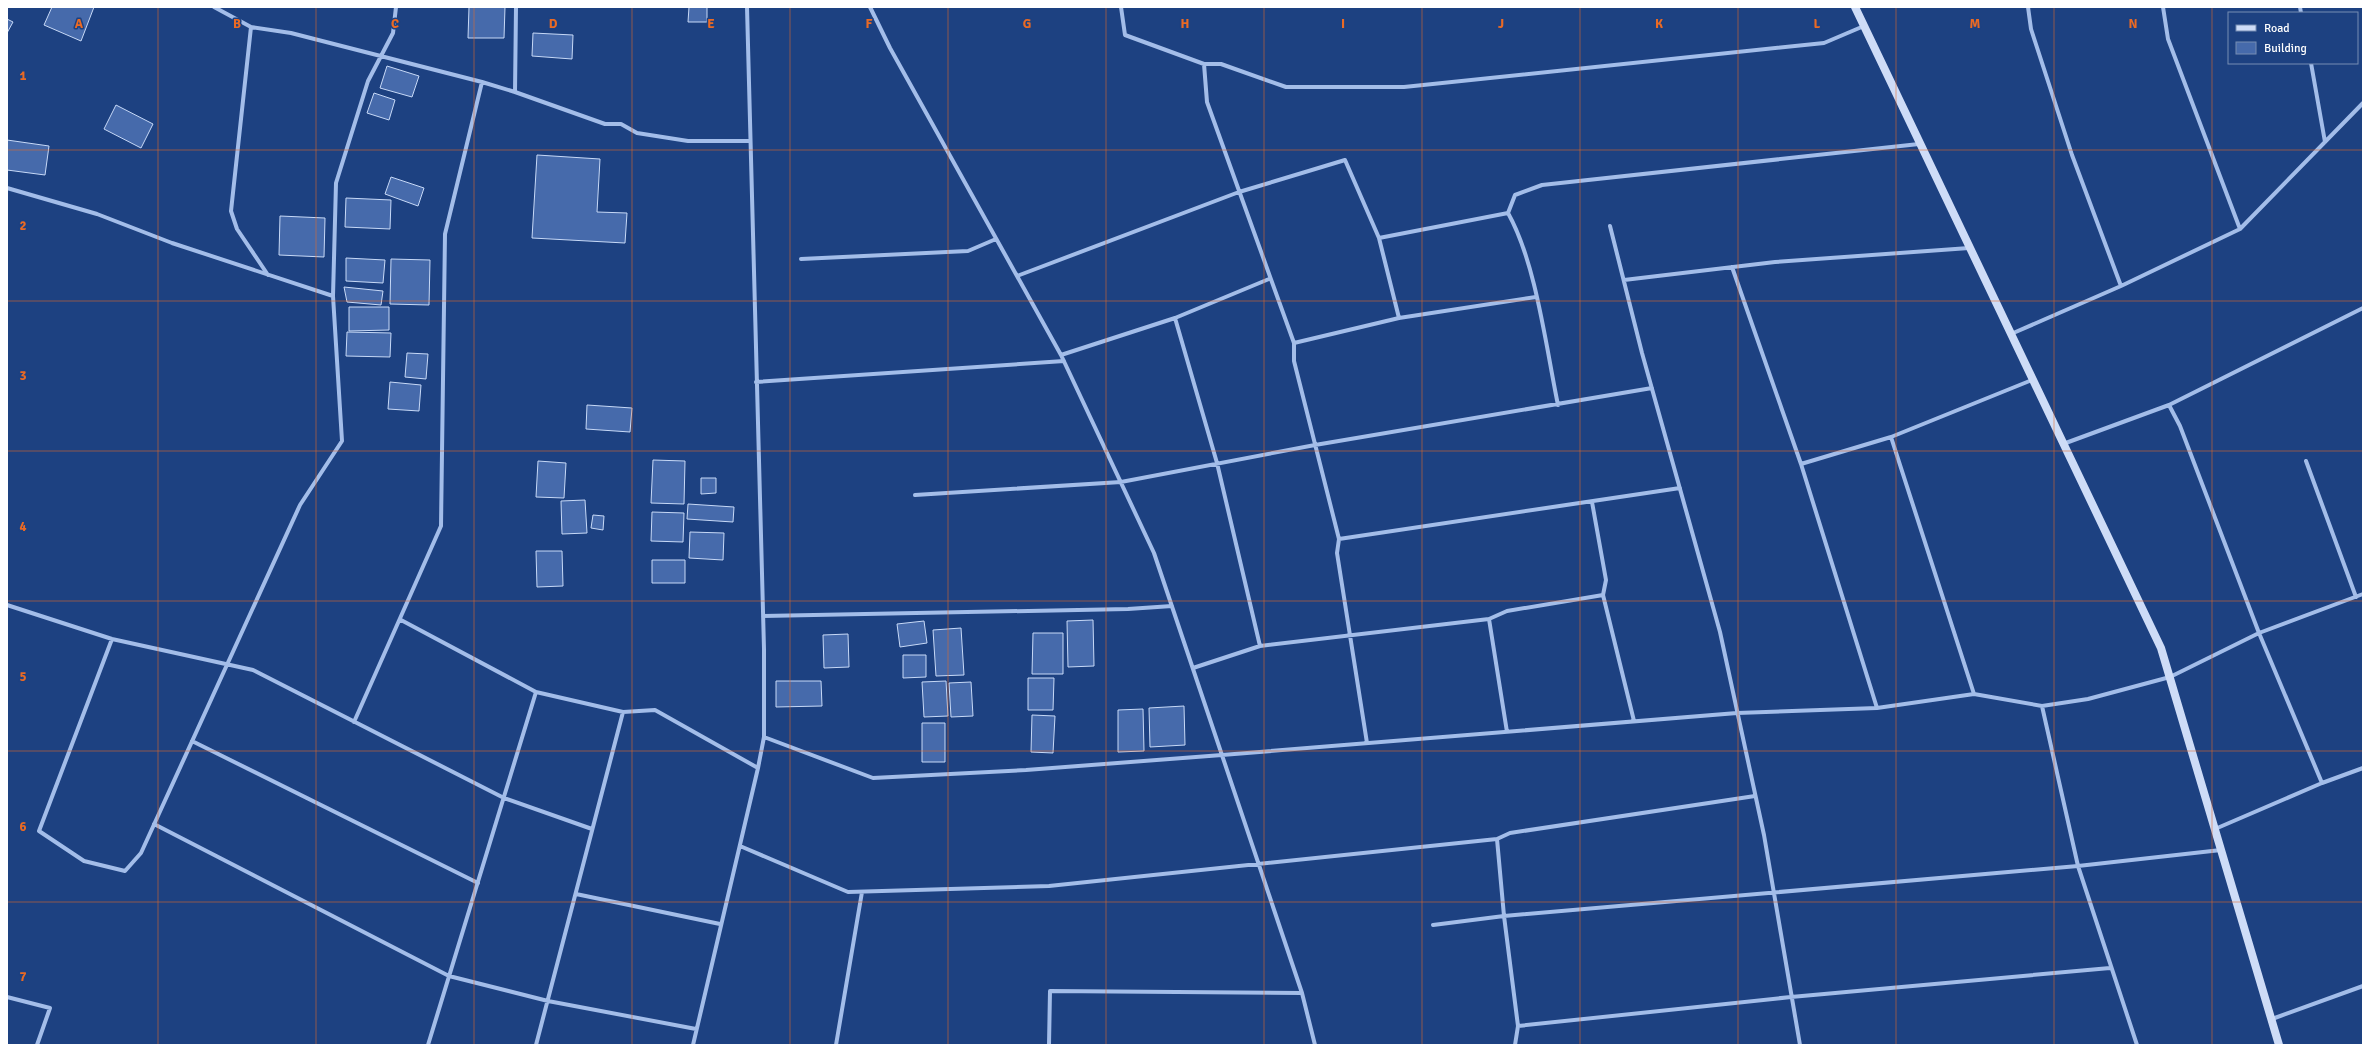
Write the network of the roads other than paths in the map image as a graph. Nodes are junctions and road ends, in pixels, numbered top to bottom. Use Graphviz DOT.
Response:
graph roads {
  1 [pos="214,7"];
  2 [pos="396,7"];
  3 [pos="516,7"];
  4 [pos="747,7"];
  5 [pos="870,7"];
  6 [pos="1122,7"];
  7 [pos="1854,7"];
  8 [pos="2028,7"];
  9 [pos="2162,7"];
  10 [pos="1864,26"];
  11 [pos="251,27"];
  12 [pos="382,55"];
  13 [pos="1204,64"];
  14 [pos="2310,64"];
  15 [pos="482,82"];
  16 [pos="515,92"];
  17 [pos="2363,103"];
  18 [pos="750,141"];
  19 [pos="2325,142"];
  20 [pos="1920,144"];
  21 [pos="7,188"];
  22 [pos="1239,192"];
  23 [pos="1508,213"];
  24 [pos="1610,226"];
  25 [pos="2240,229"];
  26 [pos="1379,238"];
  27 [pos="996,239"];
  28 [pos="1969,248"];
  29 [pos="801,259"];
  30 [pos="1732,267"];
  31 [pos="269,275"];
  32 [pos="1017,276"];
  33 [pos="1269,279"];
  34 [pos="1624,280"];
  35 [pos="2121,286"];
  36 [pos="333,296"];
  37 [pos="1536,297"];
  38 [pos="2363,308"];
  39 [pos="1175,318"];
  40 [pos="1399,318"];
  41 [pos="2010,334"];
  42 [pos="1294,343"];
  43 [pos="1061,355"];
  44 [pos="1064,361"];
  45 [pos="2032,380"];
  46 [pos="756,382"];
  47 [pos="1652,388"];
  48 [pos="1558,405"];
  49 [pos="2168,405"];
  50 [pos="1891,437"];
  51 [pos="2063,444"];
  52 [pos="1315,445"];
  53 [pos="2306,461"];
  54 [pos="1216,463"];
  55 [pos="1801,464"];
  56 [pos="1121,482"];
  57 [pos="1680,488"];
  58 [pos="914,495"];
  59 [pos="1592,502"];
  60 [pos="1338,539"];
  61 [pos="2363,594"];
  62 [pos="1603,595"];
  63 [pos="2356,597"];
  64 [pos="7,606"];
  65 [pos="1172,606"];
  66 [pos="763,616"];
  67 [pos="1489,619"];
  68 [pos="400,620"];
  69 [pos="2259,633"];
  70 [pos="1350,636"];
  71 [pos="112,639"];
  72 [pos="1260,646"];
  73 [pos="229,664"];
  74 [pos="1193,668"];
  75 [pos="2170,677"];
  76 [pos="536,692"];
  77 [pos="1974,694"];
  78 [pos="2042,706"];
  79 [pos="1877,708"];
  80 [pos="623,712"];
  81 [pos="1737,712"];
  82 [pos="1634,721"];
  83 [pos="354,722"];
  84 [pos="1507,732"];
  85 [pos="764,737"];
  86 [pos="192,741"];
  87 [pos="1367,743"];
  88 [pos="1222,755"];
  89 [pos="758,768"];
  90 [pos="2363,768"];
  91 [pos="2322,783"];
  92 [pos="1755,796"];
  93 [pos="504,798"];
  94 [pos="154,824"];
  95 [pos="592,829"];
  96 [pos="2216,830"];
  97 [pos="1497,839"];
  98 [pos="740,846"];
  99 [pos="2222,850"];
  100 [pos="1259,864"];
  101 [pos="2078,866"];
  102 [pos="478,883"];
  103 [pos="862,892"];
  104 [pos="1773,892"];
  105 [pos="576,894"];
  106 [pos="1504,916"];
  107 [pos="720,924"];
  108 [pos="1433,925"];
  109 [pos="2110,968"];
  110 [pos="449,976"];
  111 [pos="2363,986"];
  112 [pos="1302,993"];
  113 [pos="7,997"];
  114 [pos="1792,997"];
  115 [pos="548,1000"];
  116 [pos="2272,1019"];
  117 [pos="1518,1026"];
  118 [pos="696,1029"];
  119 [pos="36,1045"];
  120 [pos="428,1045"];
  121 [pos="536,1045"];
  122 [pos="693,1045"];
  123 [pos="836,1045"];
  124 [pos="1048,1045"];
  125 [pos="1315,1045"];
  126 [pos="1515,1045"];
  127 [pos="1800,1045"];
  128 [pos="2137,1045"];
  129 [pos="2279,1045"];
  1 -- 11 [label="street"];
  2 -- 12 [label="street"];
  3 -- 16 [label="street"];
  4 -- 18 [label="street"];
  5 -- 27 [label="street"];
  6 -- 13 [label="street"];
  7 -- 10 [label="street"];
  8 -- 35 [label="street"];
  9 -- 25 [label="street"];
  10 -- 13 [label="street"];
  10 -- 20 [label="street"];
  11 -- 12 [label="street"];
  11 -- 31 [label="street"];
  12 -- 15 [label="street"];
  12 -- 36 [label="street"];
  13 -- 22 [label="street"];
  14 -- 19 [label="street"];
  15 -- 16 [label="street"];
  15 -- 68 [label="street"];
  16 -- 18 [label="street"];
  17 -- 19 [label="street"];
  18 -- 46 [label="street"];
  19 -- 25 [label="street"];
  20 -- 23 [label="street"];
  20 -- 28 [label="street"];
  21 -- 31 [label="street"];
  22 -- 26 [label="street"];
  22 -- 32 [label="street"];
  22 -- 33 [label="street"];
  23 -- 26 [label="street"];
  23 -- 37 [label="street"];
  24 -- 34 [label="street"];
  25 -- 35 [label="street"];
  26 -- 40 [label="street"];
  27 -- 29 [label="street"];
  27 -- 32 [label="street"];
  28 -- 30 [label="street"];
  28 -- 41 [label="street"];
  30 -- 34 [label="street"];
  30 -- 55 [label="street"];
  31 -- 36 [label="street"];
  32 -- 43 [label="street"];
  33 -- 39 [label="street"];
  33 -- 42 [label="street"];
  34 -- 47 [label="street"];
  35 -- 41 [label="street"];
  36 -- 73 [label="street"];
  37 -- 40 [label="street"];
  37 -- 48 [label="street"];
  38 -- 49 [label="street"];
  39 -- 43 [label="street"];
  39 -- 54 [label="street"];
  40 -- 42 [label="street"];
  41 -- 45 [label="street"];
  42 -- 52 [label="street"];
  43 -- 44 [label="street"];
  44 -- 46 [label="street"];
  44 -- 56 [label="street"];
  45 -- 50 [label="street"];
  45 -- 51 [label="street"];
  46 -- 66 [label="street"];
  47 -- 48 [label="street"];
  47 -- 57 [label="street"];
  48 -- 52 [label="street"];
  49 -- 51 [label="street"];
  49 -- 69 [label="street"];
  50 -- 55 [label="street"];
  50 -- 77 [label="street"];
  51 -- 75 [label="street"];
  52 -- 54 [label="street"];
  52 -- 60 [label="street"];
  53 -- 63 [label="street"];
  54 -- 56 [label="street"];
  54 -- 72 [label="street"];
  55 -- 79 [label="street"];
  56 -- 58 [label="street"];
  56 -- 65 [label="street"];
  57 -- 59 [label="street"];
  57 -- 81 [label="street"];
  59 -- 60 [label="street"];
  59 -- 62 [label="street"];
  60 -- 70 [label="street"];
  61 -- 63 [label="street"];
  62 -- 67 [label="street"];
  62 -- 82 [label="street"];
  63 -- 69 [label="street"];
  64 -- 71 [label="street"];
  65 -- 66 [label="street"];
  65 -- 74 [label="street"];
  66 -- 85 [label="street"];
  67 -- 70 [label="street"];
  67 -- 84 [label="street"];
  68 -- 76 [label="street"];
  68 -- 83 [label="street"];
  69 -- 75 [label="street"];
  69 -- 91 [label="street"];
  70 -- 72 [label="street"];
  70 -- 87 [label="street"];
  71 -- 73 [label="street"];
  71 -- 94 [label="street"];
  72 -- 74 [label="street"];
  73 -- 83 [label="street"];
  73 -- 86 [label="street"];
  74 -- 88 [label="street"];
  75 -- 78 [label="street"];
  75 -- 96 [label="street"];
  76 -- 80 [label="street"];
  76 -- 93 [label="street"];
  77 -- 78 [label="street"];
  77 -- 79 [label="street"];
  78 -- 101 [label="street"];
  79 -- 81 [label="street"];
  80 -- 89 [label="street"];
  80 -- 95 [label="street"];
  81 -- 82 [label="street"];
  81 -- 92 [label="street"];
  82 -- 84 [label="street"];
  83 -- 93 [label="street"];
  84 -- 87 [label="street"];
  85 -- 88 [label="street"];
  85 -- 89 [label="street"];
  86 -- 94 [label="street"];
  86 -- 102 [label="street"];
  87 -- 88 [label="street"];
  88 -- 100 [label="street"];
  89 -- 98 [label="street"];
  90 -- 91 [label="street"];
  91 -- 96 [label="street"];
  92 -- 97 [label="street"];
  92 -- 104 [label="street"];
  93 -- 95 [label="street"];
  93 -- 102 [label="street"];
  94 -- 110 [label="street"];
  95 -- 105 [label="street"];
  96 -- 99 [label="street"];
  97 -- 100 [label="street"];
  97 -- 106 [label="street"];
  98 -- 103 [label="street"];
  98 -- 107 [label="street"];
  99 -- 101 [label="street"];
  99 -- 116 [label="street"];
  100 -- 103 [label="street"];
  100 -- 112 [label="street"];
  101 -- 104 [label="street"];
  101 -- 109 [label="street"];
  102 -- 110 [label="street"];
  103 -- 123 [label="street"];
  104 -- 106 [label="street"];
  104 -- 114 [label="street"];
  105 -- 107 [label="street"];
  105 -- 115 [label="street"];
  106 -- 108 [label="street"];
  106 -- 117 [label="street"];
  107 -- 118 [label="street"];
  109 -- 114 [label="street"];
  109 -- 128 [label="street"];
  110 -- 115 [label="street"];
  110 -- 120 [label="street"];
  111 -- 116 [label="street"];
  112 -- 124 [label="street"];
  112 -- 125 [label="street"];
  113 -- 119 [label="street"];
  114 -- 117 [label="street"];
  114 -- 127 [label="street"];
  115 -- 118 [label="street"];
  115 -- 121 [label="street"];
  116 -- 129 [label="street"];
  117 -- 126 [label="street"];
  118 -- 122 [label="street"];
}
